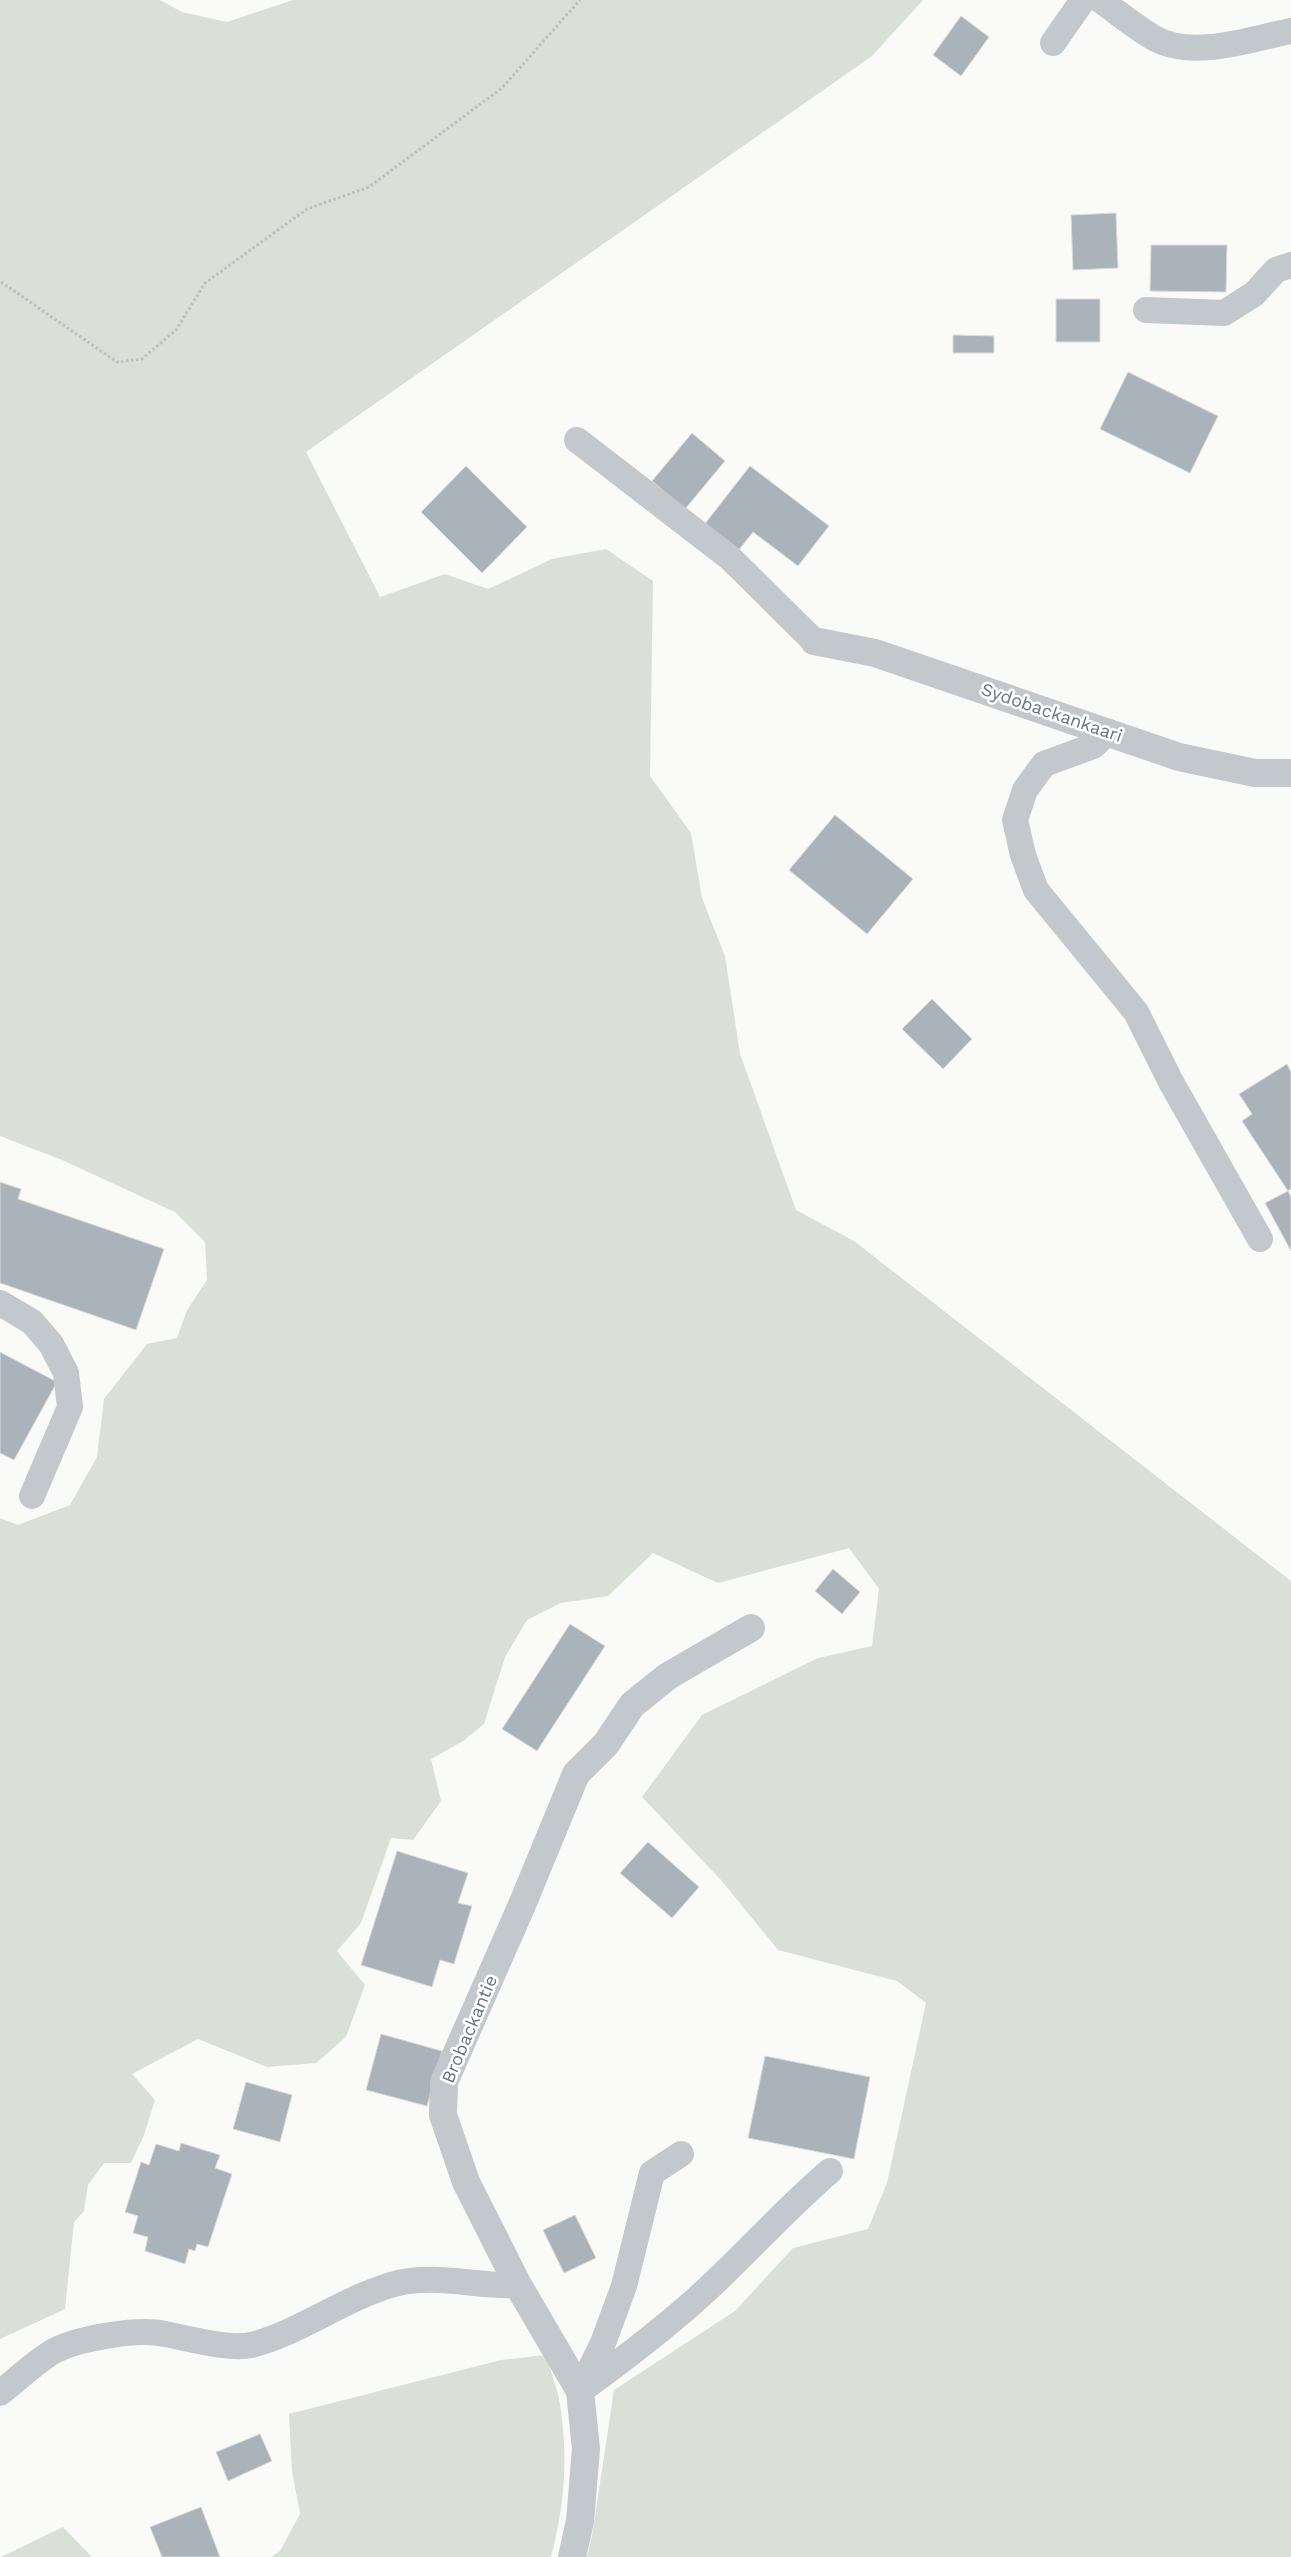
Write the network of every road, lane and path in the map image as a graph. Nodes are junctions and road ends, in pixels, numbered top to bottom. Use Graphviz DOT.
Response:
graph roads {
  1 [pos="580,0"];
  2 [pos="1083,0"];
  3 [pos="1100,0"];
  4 [pos="1291,31"];
  5 [pos="1053,43"];
  6 [pos="1291,265"];
  7 [pos="0,282"];
  8 [pos="1146,310"];
  9 [pos="577,440"];
  10 [pos="814,641"];
  11 [pos="1109,732"];
  12 [pos="1291,773"];
  13 [pos="1260,1239"];
  14 [pos="0,1303"];
  15 [pos="32,1496"];
  16 [pos="751,1628"];
  17 [pos="681,2154"];
  18 [pos="830,2171"];
  19 [pos="518,2285"];
  20 [pos="580,2391"];
  21 [pos="0,2393"];
  22 [pos="572,2557"];
  1 -- 7 [label="path"];
  2 -- 5 [label="lane"];
  3 -- 4 [label="lane"];
  6 -- 8 [label="lane"];
  9 -- 10 [label="lane"];
  10 -- 11 [label="street, Sydobackankaari"];
  11 -- 12 [label="street, Sydobackankaari"];
  11 -- 13 [label="lane"];
  14 -- 15 [label="lane"];
  16 -- 19 [label="street, Brobackantie"];
  17 -- 20 [label="lane"];
  18 -- 20 [label="lane"];
  19 -- 20 [label="street, Brobackantie"];
  19 -- 21 [label="lane"];
  20 -- 22 [label="street, Brobackantie"];
}
